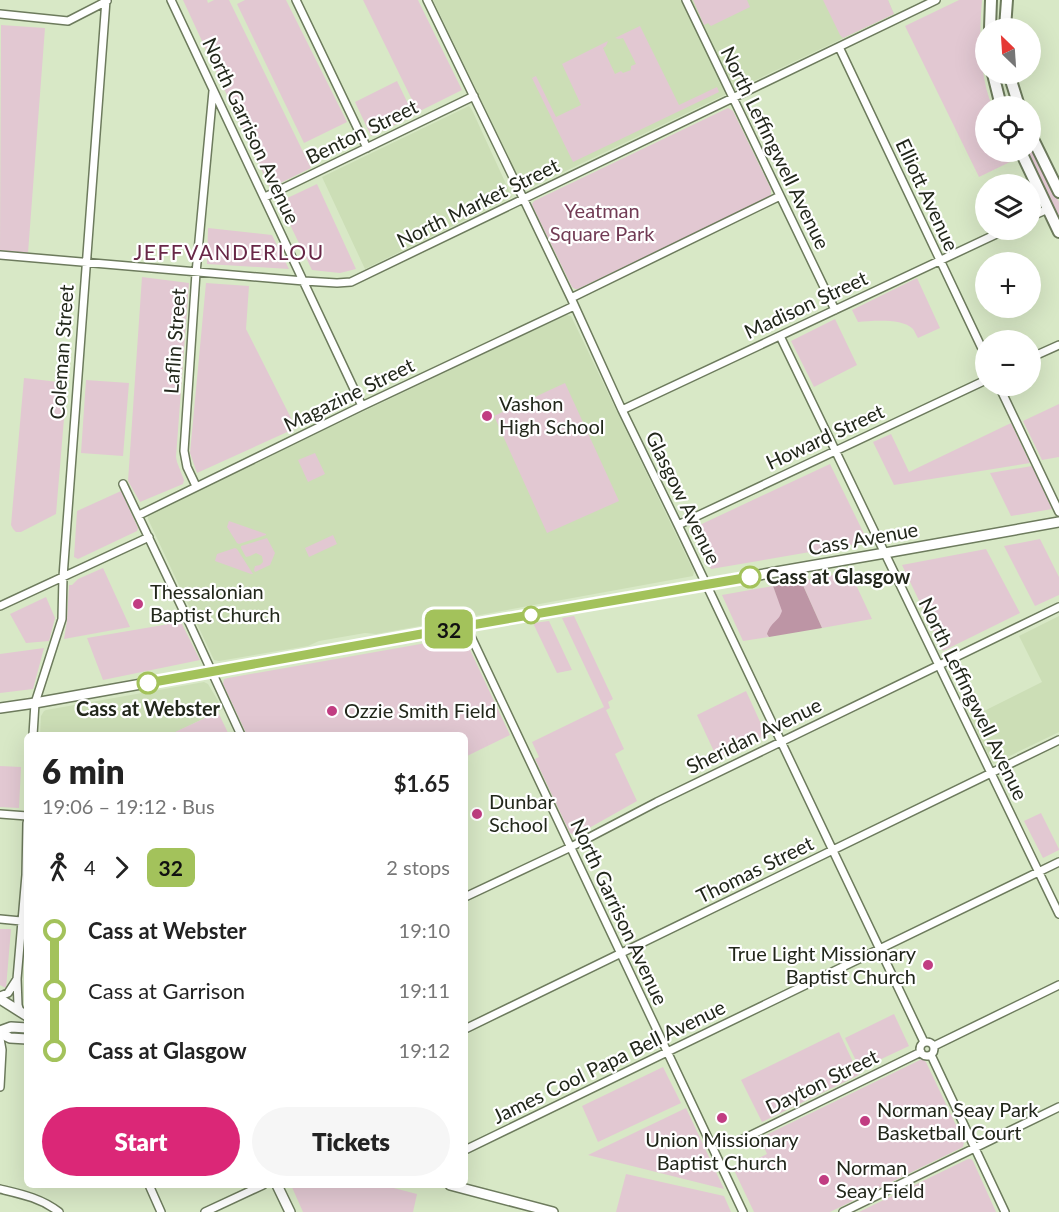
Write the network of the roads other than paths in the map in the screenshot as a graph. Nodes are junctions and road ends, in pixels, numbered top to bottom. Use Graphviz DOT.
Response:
graph roads {
  1 [pos="171,0"];
  2 [pos="296,0"];
  3 [pos="427,0"];
  4 [pos="686,0"];
  5 [pos="936,0"];
  6 [pos="992,0"];
  7 [pos="1007,0"];
  8 [pos="107,1"];
  9 [pos="0,14"];
  10 [pos="991,18"];
  11 [pos="1006,18"];
  12 [pos="839,47"];
  13 [pos="213,89"];
  14 [pos="474,96"];
  15 [pos="733,99"];
  16 [pos="367,148"];
  17 [pos="1041,155"];
  18 [pos="1026,162"];
  19 [pos="1059,192"];
  20 [pos="780,196"];
  21 [pos="265,197"];
  22 [pos="524,200"];
  23 [pos="1048,209"];
  24 [pos="1041,212"];
  25 [pos="1059,232"];
  26 [pos="983,240"];
  27 [pos="0,255"];
  28 [pos="940,260"];
  29 [pos="85,263"];
  30 [pos="196,273"];
  31 [pos="304,281"];
  32 [pos="571,298"];
  33 [pos="574,306"];
  34 [pos="835,310"];
  35 [pos="975,334"];
  36 [pos="780,336"];
  37 [pos="1059,345"];
  38 [pos="1041,353"];
  39 [pos="975,385"];
  40 [pos="1004,396"];
  41 [pos="362,406"];
  42 [pos="621,410"];
  43 [pos="835,451"];
  44 [pos="123,484"];
  45 [pos="196,486"];
  46 [pos="1059,512"];
  47 [pos="139,515"];
  48 [pos="1059,522"];
  49 [pos="678,525"];
  50 [pos="149,537"];
  51 [pos="885,553"];
  52 [pos="63,577"];
  53 [pos="706,584"];
  54 [pos="0,606"];
  55 [pos="1059,607"];
  56 [pos="466,626"];
  57 [pos="939,665"];
  58 [pos="211,671"];
  59 [pos="35,703"];
  60 [pos="0,708"];
  61 [pos="33,732"];
  62 [pos="240,732"];
  63 [pos="1059,740"];
  64 [pos="781,741"];
  65 [pos="991,773"];
  66 [pos="0,814"];
  67 [pos="24,816"];
  68 [pos="571,847"];
  69 [pos="833,850"];
  70 [pos="1059,862"];
  71 [pos="1039,872"];
  72 [pos="24,893"];
  73 [pos="468,896"];
  74 [pos="1059,914"];
  75 [pos="0,919"];
  76 [pos="21,921"];
  77 [pos="880,949"];
  78 [pos="620,953"];
  79 [pos="23,957"];
  80 [pos="17,979"];
  81 [pos="1059,985"];
  82 [pos="0,998"];
  83 [pos="24,1014"];
  84 [pos="24,1028"];
  85 [pos="468,1028"];
  86 [pos="0,1032"];
  87 [pos="0,1039"];
  88 [pos="24,1040"];
  89 [pos="924,1042"];
  90 [pos="934,1046"];
  91 [pos="667,1052"];
  92 [pos="921,1052"];
  93 [pos="931,1055"];
  94 [pos="0,1087"];
  95 [pos="1059,1107"];
  96 [pos="737,1142"];
  97 [pos="975,1148"];
  98 [pos="468,1149"];
  99 [pos="150,1188"];
  100 [pos="257,1188"];
  101 [pos="278,1188"];
  102 [pos="461,1188"];
  103 [pos="0,1189"];
  104 [pos="59,1212"];
  105 [pos="161,1212"];
  106 [pos="205,1212"];
  107 [pos="290,1212"];
  108 [pos="553,1212"];
  109 [pos="743,1212"];
  110 [pos="843,1212"];
  111 [pos="1005,1212"];
  1 -- 13 [label="street, North Garrison Avenue"];
  2 -- 16 [label="street"];
  3 -- 14 [label="street, Glasgow Avenue"];
  4 -- 15 [label="street, North Leffingwell Avenue"];
  5 -- 12 [label="street, North Market Street"];
  6 -- 10 [label="main road"];
  7 -- 11 [label="main road"];
  8 -- 9 [label="street"];
  8 -- 29 [label="street, Coleman Street"];
  12 -- 15 [label="street, North Market Street"];
  12 -- 28 [label="street, Elliott Avenue"];
  13 -- 21 [label="street, North Garrison Avenue"];
  13 -- 30 [label="street, Laflin Street"];
  14 -- 16 [label="street, Benton Street"];
  14 -- 22 [label="street, Glasgow Avenue"];
  15 -- 20 [label="street, North Leffingwell Avenue"];
  15 -- 22 [label="street, North Market Street"];
  16 -- 21 [label="street, Benton Street"];
  17 -- 19 [label="main road"];
  18 -- 23 [label="main road"];
  20 -- 32 [label="street"];
  20 -- 34 [label="street, North Leffingwell Avenue"];
  21 -- 31 [label="street, North Garrison Avenue"];
  22 -- 31 [label="street, North Market Street"];
  22 -- 32 [label="street, Glasgow Avenue"];
  23 -- 24 [label="street"];
  23 -- 25 [label="main road"];
  26 -- 28 [label="street, Madison Street"];
  27 -- 29 [label="street, North Market Street"];
  28 -- 34 [label="street, Madison Street"];
  28 -- 35 [label="street, Elliott Avenue"];
  29 -- 30 [label="street, North Market Street"];
  29 -- 52 [label="street, Coleman Street"];
  30 -- 31 [label="street, North Market Street"];
  30 -- 45 [label="street, Laflin Street"];
  31 -- 41 [label="street, North Garrison Avenue"];
  32 -- 33 [label="street, Glasgow Avenue"];
  33 -- 41 [label="street, Magazine Street"];
  33 -- 42 [label="street, Glasgow Avenue"];
  34 -- 36 [label="street, Madison Street"];
  36 -- 42 [label="street, Madison Street"];
  36 -- 43 [label="street, North Leffingwell Avenue"];
  37 -- 38 [label="street"];
  39 -- 43 [label="street, Howard Street"];
  40 -- 46 [label="street"];
  41 -- 45 [label="street, Magazine Street"];
  42 -- 49 [label="street, Glasgow Avenue"];
  43 -- 49 [label="street, Howard Street"];
  43 -- 51 [label="street, North Leffingwell Avenue"];
  44 -- 47 [label="street"];
  45 -- 47 [label="street, Magazine Street"];
  47 -- 50 [label="street"];
  48 -- 51 [label="main road, Cass Avenue"];
  49 -- 53 [label="street, Glasgow Avenue"];
  50 -- 52 [label="street"];
  50 -- 58 [label="street"];
  51 -- 53 [label="main road, Cass Avenue"];
  51 -- 57 [label="street, North Leffingwell Avenue"];
  52 -- 54 [label="street"];
  52 -- 59 [label="street, Coleman Street"];
  53 -- 56 [label="main road, Cass Avenue"];
  53 -- 64 [label="street, Glasgow Avenue"];
  55 -- 57 [label="street, Sheridan Avenue"];
  56 -- 58 [label="main road, Cass Avenue"];
  56 -- 68 [label="street, North Garrison Avenue"];
  57 -- 64 [label="street, Sheridan Avenue"];
  57 -- 65 [label="street, North Leffingwell Avenue"];
  58 -- 59 [label="main road, Cass Avenue"];
  58 -- 62 [label="street"];
  59 -- 60 [label="main road, Cass Avenue"];
  59 -- 61 [label="street, Coleman Street"];
  63 -- 65 [label="street, Thomas Street"];
  64 -- 68 [label="street, Sheridan Avenue"];
  64 -- 69 [label="street, Glasgow Avenue"];
  65 -- 69 [label="street, Thomas Street"];
  65 -- 71 [label="street, North Leffingwell Avenue"];
  66 -- 67 [label="street"];
  68 -- 73 [label="street, Sheridan Avenue"];
  68 -- 78 [label="street, North Garrison Avenue"];
  69 -- 77 [label="street, Glasgow Avenue"];
  69 -- 78 [label="street, Thomas Street"];
  70 -- 71 [label="street, James Cool Papa Bell Avenue"];
  71 -- 74 [label="street, North Leffingwell Avenue"];
  71 -- 77 [label="street, James Cool Papa Bell Avenue"];
  72 -- 76 [label="street"];
  75 -- 76 [label="street"];
  76 -- 79 [label="street"];
  77 -- 89 [label="street, Glasgow Avenue"];
  77 -- 91 [label="street, James Cool Papa Bell Avenue"];
  78 -- 85 [label="street, Thomas Street"];
  78 -- 91 [label="street, North Garrison Avenue"];
  79 -- 80 [label="street"];
  80 -- 82 [label="street"];
  80 -- 83 [label="street"];
  81 -- 90 [label="street"];
  82 -- 83 [label="main road"];
  84 -- 86 [label="main road"];
  86 -- 88 [label="main road"];
  87 -- 94 [label="street"];
  89 -- 90 [label="street"];
  89 -- 92 [label="street"];
  90 -- 93 [label="street"];
  91 -- 98 [label="street, James Cool Papa Bell Avenue"];
  91 -- 109 [label="street, North Garrison Avenue"];
  92 -- 93 [label="street"];
  92 -- 96 [label="street, Dayton Street"];
  93 -- 97 [label="street"];
  95 -- 97 [label="street"];
  97 -- 110 [label="street"];
  97 -- 111 [label="street"];
  99 -- 105 [label="street"];
  100 -- 106 [label="street"];
  101 -- 107 [label="main road"];
  102 -- 108 [label="main road"];
  103 -- 104 [label="street"];
}
